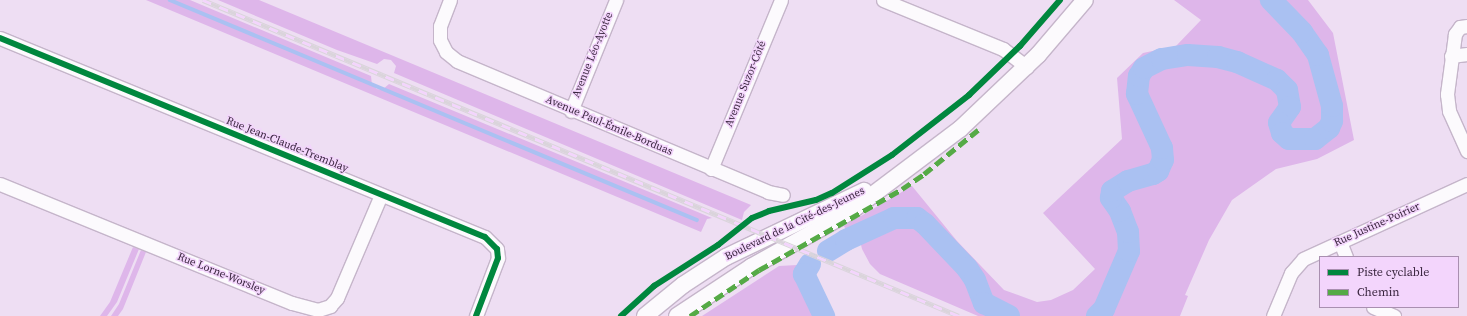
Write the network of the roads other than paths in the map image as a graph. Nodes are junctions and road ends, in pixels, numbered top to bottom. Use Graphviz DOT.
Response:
graph roads {
  1 [pos="450,0"];
  2 [pos="616,0"];
  3 [pos="781,0"];
  4 [pos="883,0"];
  5 [pos="1085,0"];
  6 [pos="1467,26"];
  7 [pos="0,38"];
  8 [pos="1467,54"];
  9 [pos="1451,56"];
  10 [pos="1027,67"];
  11 [pos="571,110"];
  12 [pos="1467,151"];
  13 [pos="910,165"];
  14 [pos="711,168"];
  15 [pos="0,184"];
  16 [pos="1467,184"];
  17 [pos="381,195"];
  18 [pos="783,195"];
  19 [pos="1340,242"];
  20 [pos="1346,256"];
  21 [pos="1375,308"];
  22 [pos="476,316"];
  23 [pos="645,316"];
  24 [pos="677,316"];
  25 [pos="1273,316"];
  26 [pos="1394,316"];
  1 -- 11 [label="street, Avenue Paul-Émile-Borduas"];
  2 -- 11 [label="street, Avenue Léo-Ayotte"];
  3 -- 14 [label="street, Avenue Suzor-Côté"];
  4 -- 10 [label="street"];
  5 -- 10 [label="main road, Boulevard de la Cité-des-Jeunes"];
  6 -- 9 [label="street"];
  7 -- 17 [label="street, Rue Jean-Claude-Tremblay"];
  8 -- 9 [label="street"];
  9 -- 12 [label="street"];
  10 -- 13 [label="main road, Boulevard de la Cité-des-Jeunes"];
  11 -- 14 [label="street, Avenue Paul-Émile-Borduas"];
  13 -- 23 [label="main road, Boulevard de la Cité-des-Jeunes"];
  13 -- 24 [label="main road, Boulevard de la Cité-des-Jeunes"];
  14 -- 18 [label="street, Avenue Paul-Émile-Borduas"];
  15 -- 17 [label="street, Rue Lorne-Worsley"];
  16 -- 19 [label="street, Rue Justine-Poirier"];
  17 -- 22 [label="street, Rue Jean-Claude-Tremblay"];
  19 -- 20 [label="street"];
  19 -- 25 [label="street, Rue Justine-Poirier"];
  21 -- 26 [label="street"];
}
